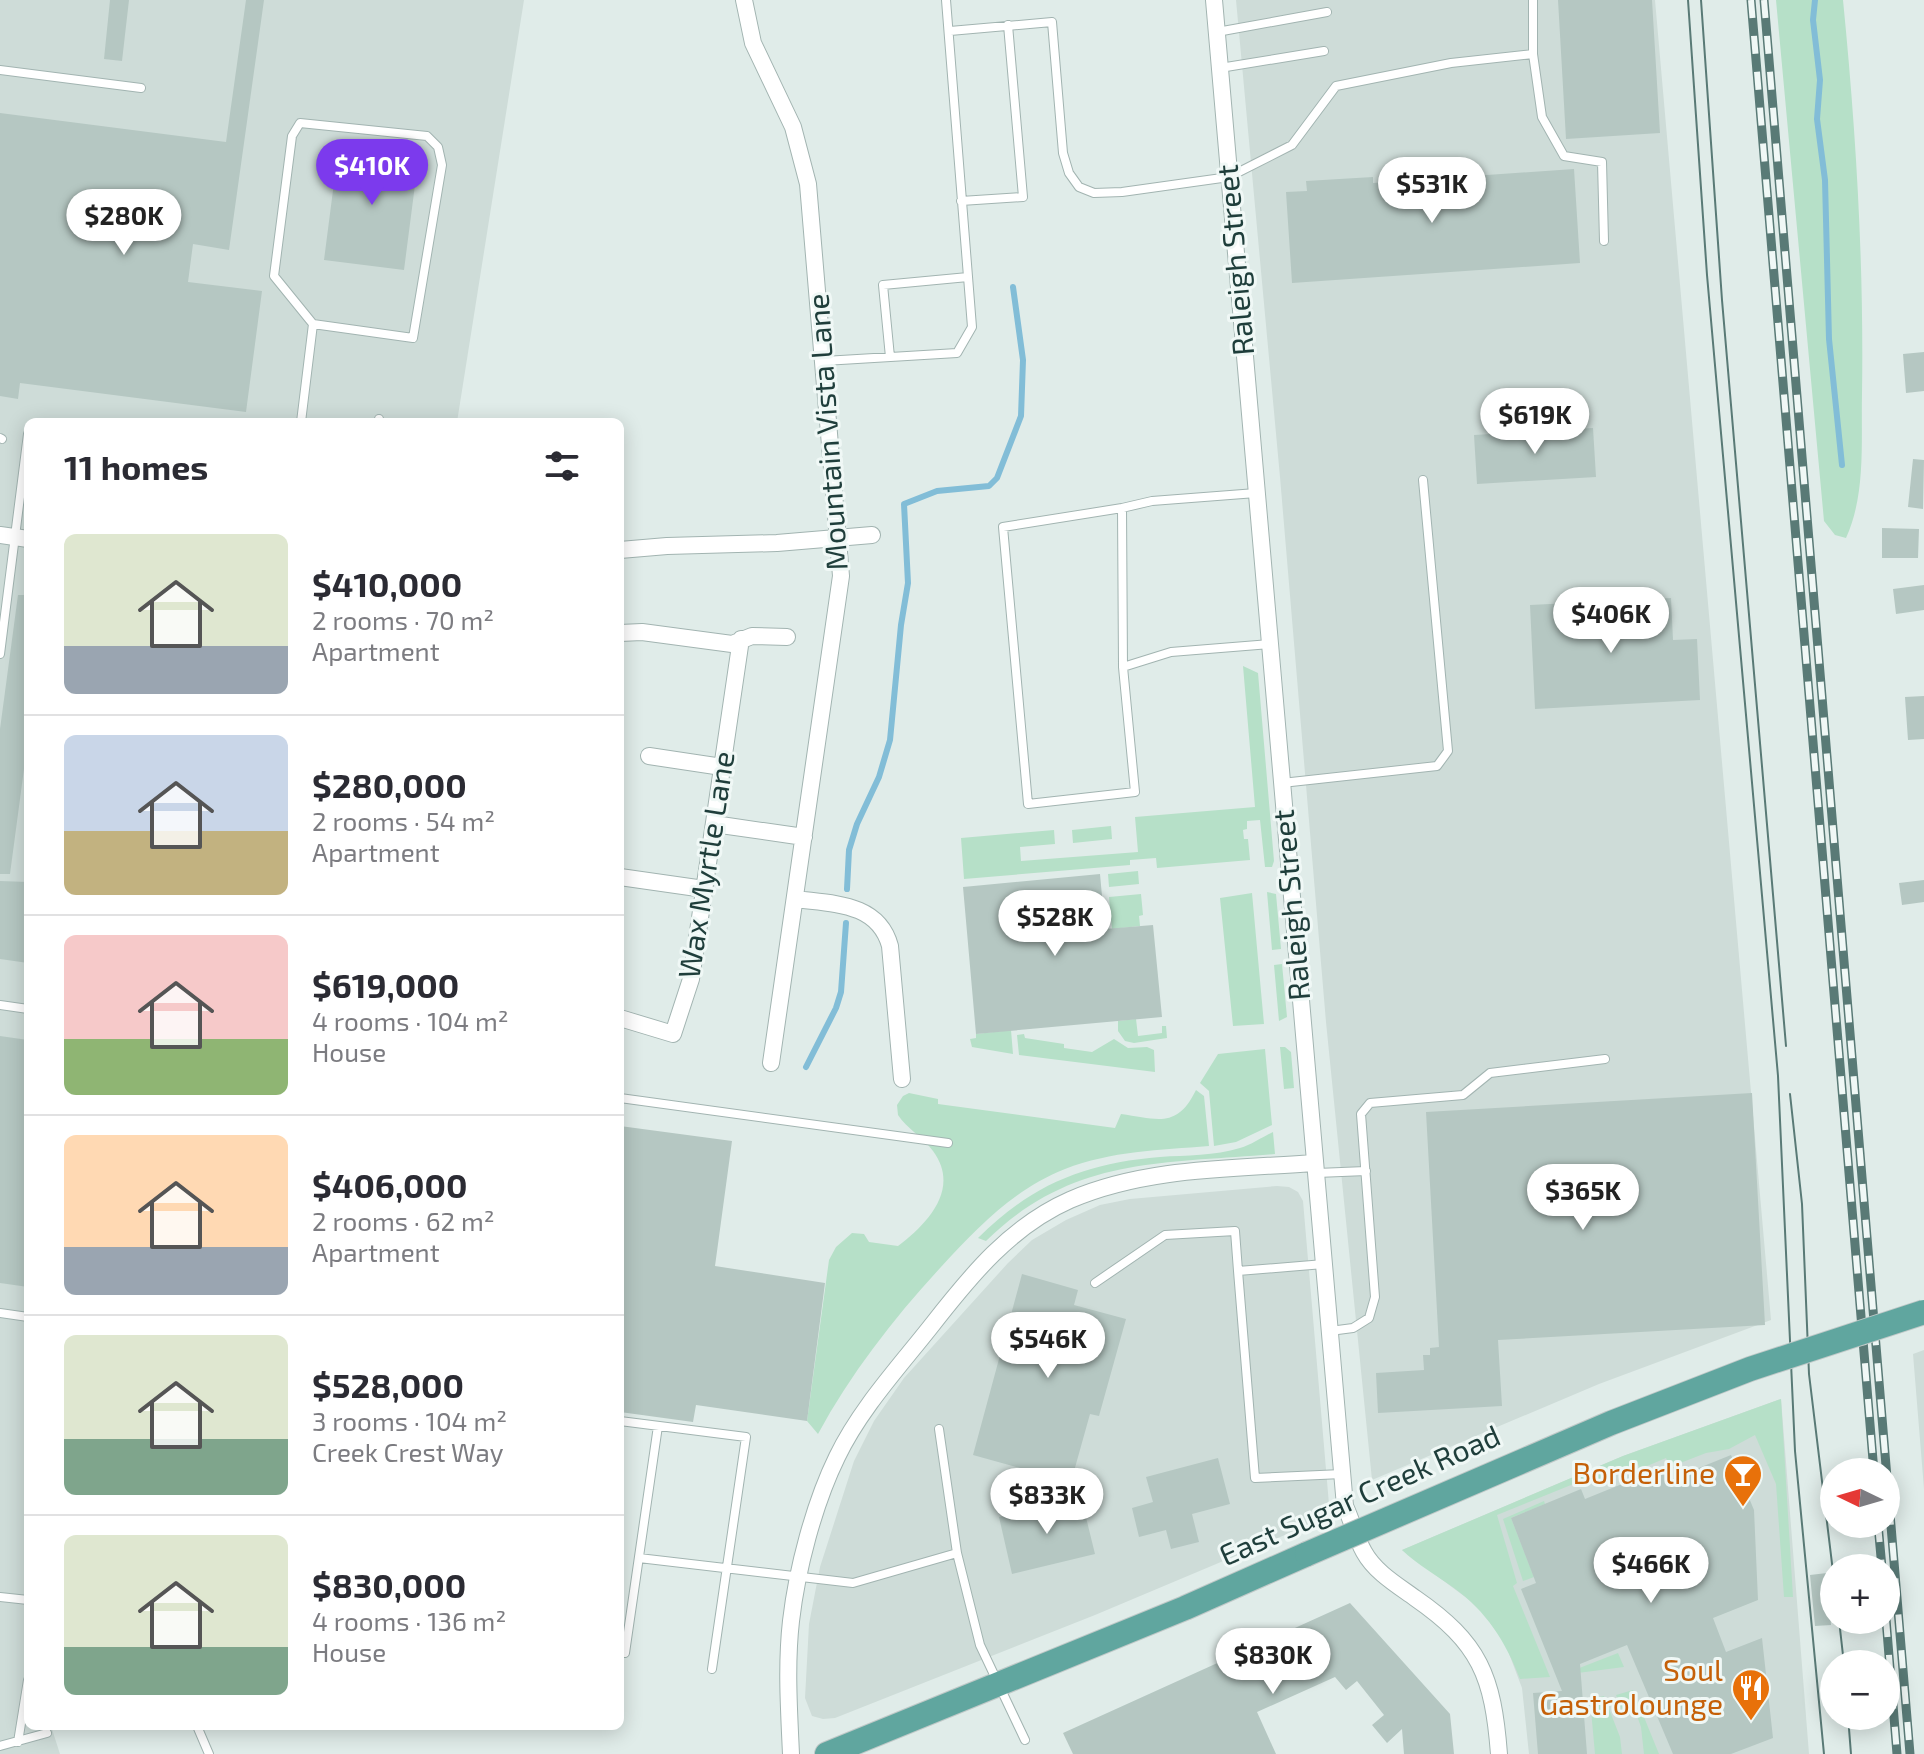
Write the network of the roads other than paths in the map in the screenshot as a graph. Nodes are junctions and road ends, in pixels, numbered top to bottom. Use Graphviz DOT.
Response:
graph roads {
  1 [pos="744,0"];
  2 [pos="946,0"];
  3 [pos="1214,0"];
  4 [pos="1533,0"];
  5 [pos="1327,12"];
  6 [pos="1008,25"];
  7 [pos="950,31"];
  8 [pos="1217,32"];
  9 [pos="1324,51"];
  10 [pos="1533,54"];
  11 [pos="1220,68"];
  12 [pos="0,70"];
  13 [pos="141,88"];
  14 [pos="1229,177"];
  15 [pos="961,201"];
  16 [pos="1604,241"];
  17 [pos="968,277"];
  18 [pos="313,324"];
  19 [pos="890,357"];
  20 [pos="824,361"];
  21 [pos="301,418"];
  22 [pos="24,463"];
  23 [pos="1423,480"];
  24 [pos="1257,493"];
  25 [pos="1122,508"];
  26 [pos="872,535"];
  27 [pos="14,537"];
  28 [pos="839,538"];
  29 [pos="624,550"];
  30 [pos="624,633"];
  31 [pos="787,637"];
  32 [pos="741,639"];
  33 [pos="1271,644"];
  34 [pos="0,654"];
  35 [pos="1123,667"];
  36 [pos="649,756"];
  37 [pos="722,767"];
  38 [pos="1282,783"];
  39 [pos="714,824"];
  40 [pos="804,837"];
  41 [pos="624,878"];
  42 [pos="704,889"];
  43 [pos="795,899"];
  44 [pos="0,1005"];
  45 [pos="24,1008"];
  46 [pos="624,1019"];
  47 [pos="1605,1059"];
  48 [pos="771,1063"];
  49 [pos="902,1079"];
  50 [pos="624,1099"];
  51 [pos="948,1143"];
  52 [pos="1316,1168"];
  53 [pos="1366,1171"];
  54 [pos="1324,1264"];
  55 [pos="1238,1271"];
  56 [pos="1095,1283"];
  57 [pos="1924,1312"];
  58 [pos="0,1313"];
  59 [pos="24,1316"];
  60 [pos="1329,1331"];
  61 [pos="624,1422"];
  62 [pos="658,1426"];
  63 [pos="939,1429"];
  64 [pos="1342,1474"];
  65 [pos="957,1553"];
  66 [pos="639,1558"];
  67 [pos="727,1569"];
  68 [pos="799,1577"];
  69 [pos="0,1597"];
  70 [pos="24,1600"];
  71 [pos="625,1653"];
  72 [pos="712,1669"];
  73 [pos="998,1684"];
  74 [pos="24,1705"];
  75 [pos="199,1730"];
  76 [pos="47,1733"];
  77 [pos="1025,1740"];
  78 [pos="18,1742"];
  79 [pos="0,1746"];
  80 [pos="209,1754"];
  81 [pos="791,1754"];
  82 [pos="827,1754"];
  83 [pos="1499,1754"];
  1 -- 20 [label="street, Mountain Vista Lane"];
  2 -- 7 [label="lane"];
  3 -- 8 [label="street, Raleigh Street"];
  4 -- 10 [label="lane"];
  5 -- 8 [label="lane"];
  6 -- 7 [label="lane"];
  6 -- 14 [label="lane"];
  6 -- 15 [label="lane"];
  7 -- 15 [label="lane"];
  8 -- 11 [label="street, Raleigh Street"];
  9 -- 11 [label="lane"];
  10 -- 14 [label="lane"];
  10 -- 16 [label="lane"];
  11 -- 14 [label="street, Raleigh Street"];
  12 -- 13 [label="lane"];
  14 -- 24 [label="street, Raleigh Street"];
  15 -- 17 [label="lane"];
  17 -- 19 [label="lane"];
  17 -- 19 [label="lane"];
  18 -- 18 [label="lane"];
  18 -- 21 [label="lane"];
  19 -- 20 [label="lane"];
  20 -- 28 [label="street, Mountain Vista Lane"];
  22 -- 27 [label="lane"];
  23 -- 38 [label="lane"];
  24 -- 25 [label="lane"];
  24 -- 33 [label="street, Raleigh Street"];
  25 -- 35 [label="lane"];
  25 -- 35 [label="lane"];
  26 -- 28 [label="street"];
  27 -- 34 [label="lane"];
  28 -- 29 [label="street"];
  28 -- 40 [label="street, Mountain Vista Lane"];
  30 -- 32 [label="street"];
  31 -- 32 [label="street"];
  32 -- 37 [label="street, Wax Myrtle Lane"];
  33 -- 35 [label="lane"];
  33 -- 38 [label="street, Raleigh Street"];
  36 -- 37 [label="street"];
  37 -- 39 [label="street, Wax Myrtle Lane"];
  38 -- 52 [label="street, Raleigh Street"];
  39 -- 40 [label="street"];
  39 -- 42 [label="street, Wax Myrtle Lane"];
  40 -- 43 [label="street, Mountain Vista Lane"];
  41 -- 42 [label="street"];
  42 -- 46 [label="street, Wax Myrtle Lane"];
  43 -- 48 [label="street, Mountain Vista Lane"];
  43 -- 49 [label="street"];
  44 -- 45 [label="lane"];
  47 -- 53 [label="lane"];
  50 -- 51 [label="lane"];
  52 -- 53 [label="lane"];
  52 -- 54 [label="street, Raleigh Street"];
  52 -- 68 [label="street"];
  53 -- 60 [label="lane"];
  54 -- 55 [label="lane"];
  54 -- 60 [label="street, Raleigh Street"];
  55 -- 56 [label="lane"];
  55 -- 64 [label="lane"];
  57 -- 73 [label="main road, East Sugar Creek Road, bridge"];
  58 -- 59 [label="lane"];
  60 -- 64 [label="street, Raleigh Street"];
  61 -- 62 [label="lane"];
  62 -- 66 [label="lane"];
  62 -- 67 [label="lane"];
  63 -- 65 [label="lane"];
  64 -- 83 [label="street, Raleigh Street"];
  65 -- 68 [label="lane"];
  65 -- 73 [label="lane"];
  66 -- 67 [label="lane"];
  66 -- 71 [label="lane"];
  67 -- 68 [label="lane"];
  67 -- 72 [label="lane"];
  68 -- 81 [label="street"];
  69 -- 70 [label="lane"];
  73 -- 77 [label="lane"];
  73 -- 82 [label="main road, East Sugar Creek Road"];
  74 -- 78 [label="lane"];
  75 -- 80 [label="lane"];
  76 -- 78 [label="lane"];
  78 -- 79 [label="lane"];
}
